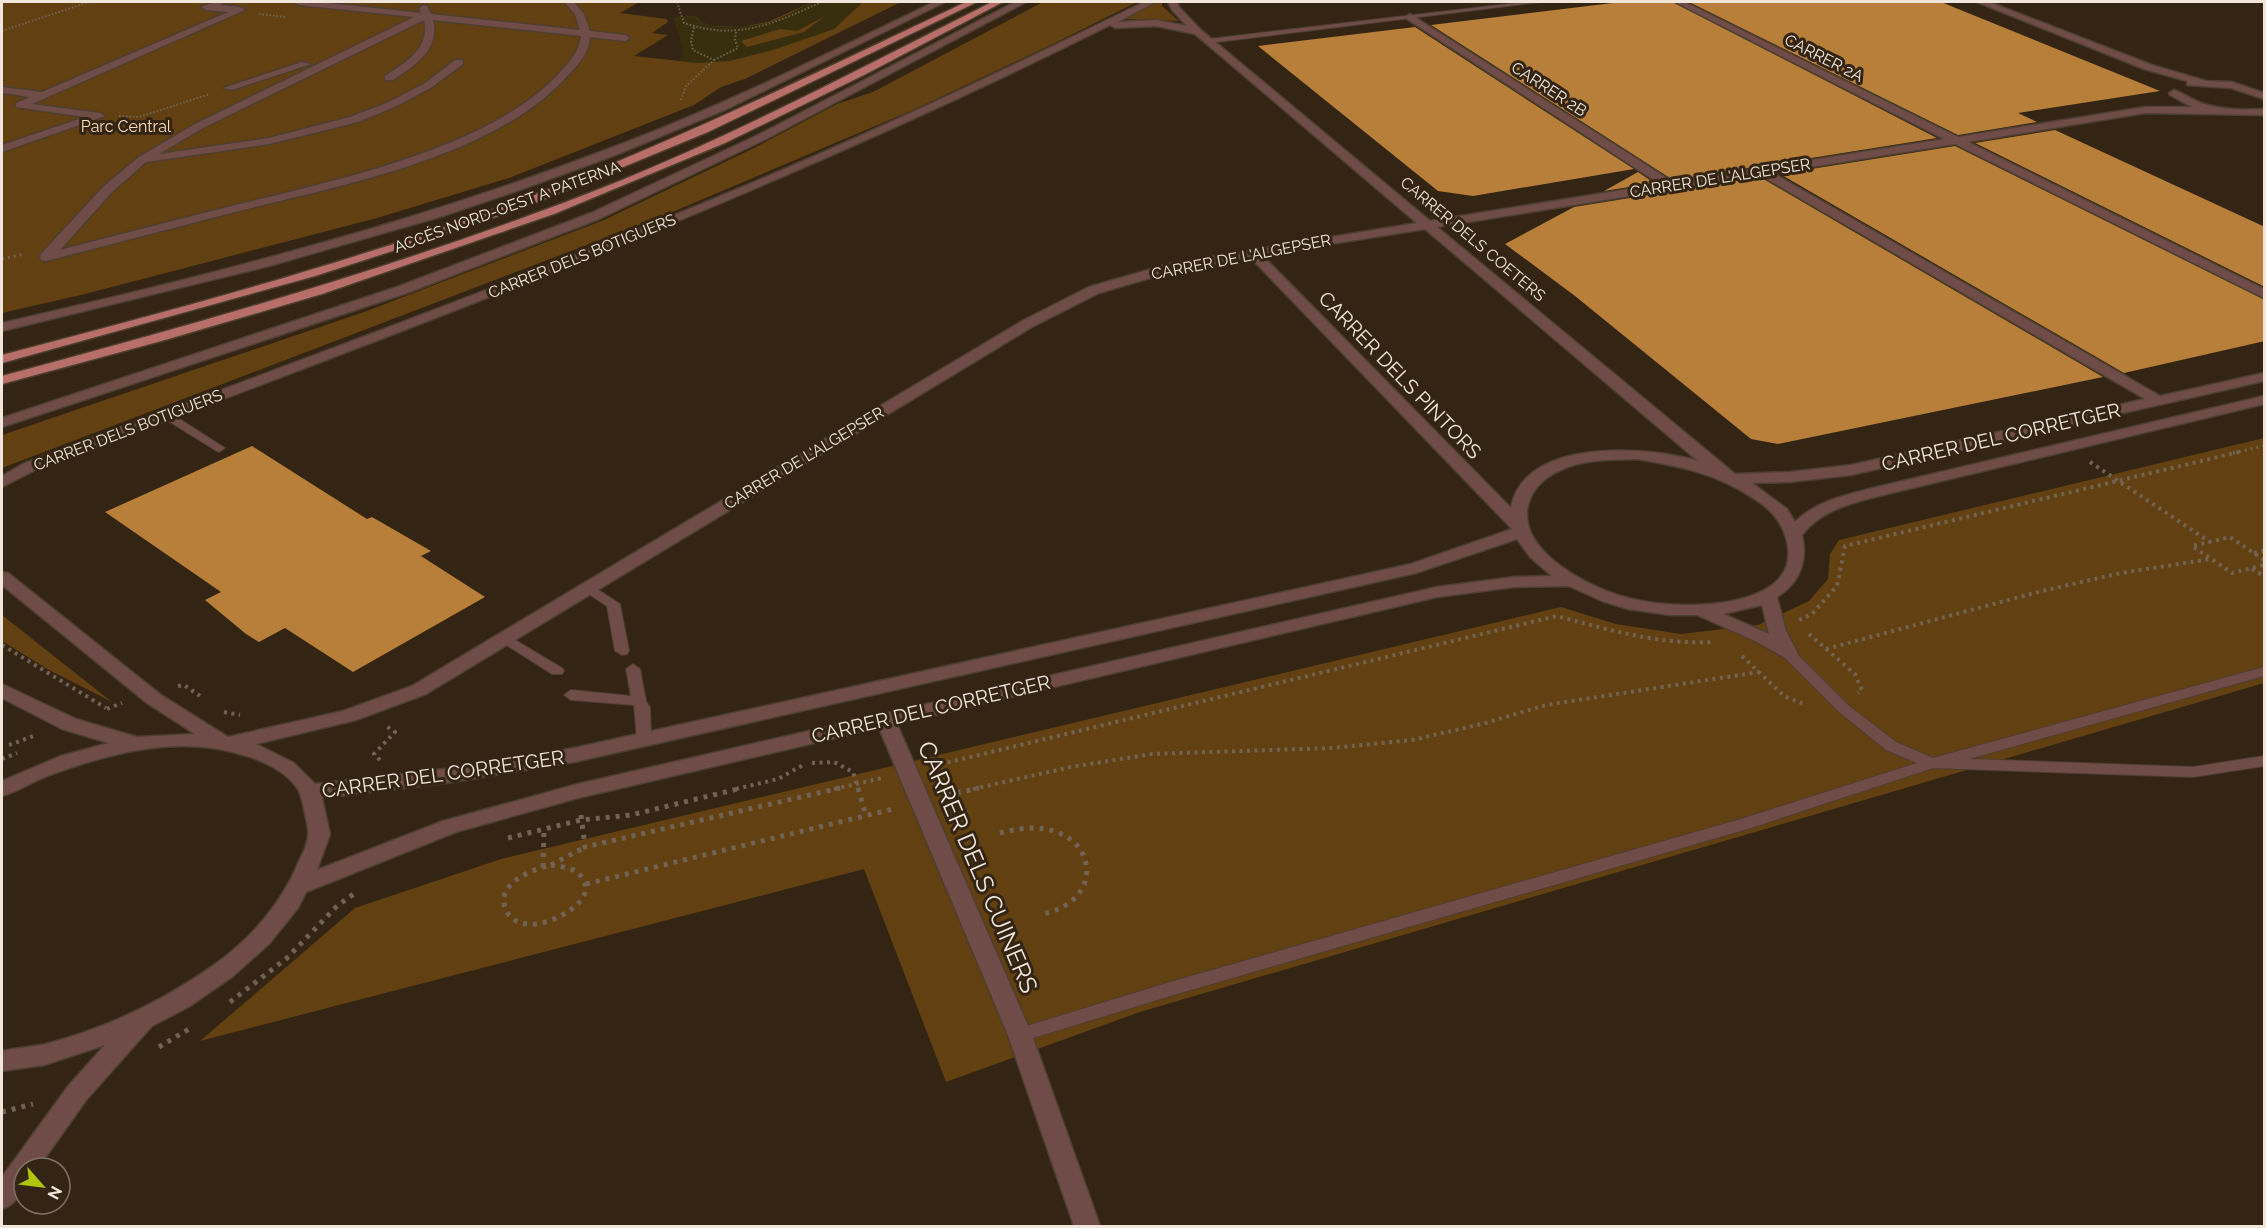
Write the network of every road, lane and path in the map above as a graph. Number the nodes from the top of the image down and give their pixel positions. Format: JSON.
{"nodes":[{"id":1,"x":89,"y":2,"type":"edge"},
{"id":2,"x":222,"y":2,"type":"edge"},
{"id":3,"x":299,"y":2,"type":"edge"},
{"id":4,"x":415,"y":2,"type":"edge"},
{"id":5,"x":569,"y":2,"type":"edge"},
{"id":6,"x":677,"y":2,"type":"edge"},
{"id":7,"x":821,"y":2,"type":"edge"},
{"id":8,"x":940,"y":2,"type":"edge"},
{"id":9,"x":956,"y":2,"type":"edge"},
{"id":10,"x":972,"y":2,"type":"edge"},
{"id":11,"x":998,"y":2,"type":"edge"},
{"id":12,"x":1021,"y":2,"type":"edge"},
{"id":13,"x":1150,"y":2,"type":"edge"},
{"id":14,"x":1173,"y":2,"type":"edge"},
{"id":15,"x":1538,"y":2,"type":"edge"},
{"id":16,"x":1679,"y":2,"type":"edge"},
{"id":17,"x":1982,"y":2,"type":"edge"},
{"id":18,"x":237,"y":12,"type":"junction"},
{"id":19,"x":427,"y":15,"type":"junction"},
{"id":20,"x":1410,"y":17,"type":"junction"},
{"id":21,"x":295,"y":18,"type":"dead end"},
{"id":22,"x":694,"y":27,"type":"junction"},
{"id":23,"x":2,"y":31,"type":"edge"},
{"id":24,"x":736,"y":31,"type":"junction"},
{"id":25,"x":1198,"y":32,"type":"junction"},
{"id":26,"x":586,"y":33,"type":"junction"},
{"id":27,"x":625,"y":38,"type":"dead end"},
{"id":28,"x":1079,"y":38,"type":"junction"},
{"id":29,"x":1209,"y":42,"type":"junction"},
{"id":30,"x":365,"y":45,"type":"junction"},
{"id":31,"x":714,"y":60,"type":"junction"},
{"id":32,"x":459,"y":62,"type":"dead end"},
{"id":33,"x":2148,"y":67,"type":"junction"},
{"id":34,"x":389,"y":78,"type":"dead end"},
{"id":35,"x":2202,"y":82,"type":"junction"},
{"id":36,"x":2265,"y":85,"type":"edge"},
{"id":37,"x":2232,"y":86,"type":"junction"},
{"id":38,"x":228,"y":88,"type":"joint"},
{"id":39,"x":2,"y":90,"type":"edge"},
{"id":40,"x":2175,"y":90,"type":"junction"},
{"id":41,"x":782,"y":92,"type":"junction"},
{"id":42,"x":44,"y":95,"type":"junction"},
{"id":43,"x":2265,"y":96,"type":"edge"},
{"id":44,"x":671,"y":104,"type":"dead end"},
{"id":45,"x":2145,"y":110,"type":"junction"},
{"id":46,"x":2213,"y":110,"type":"junction"},
{"id":47,"x":2265,"y":112,"type":"edge"},
{"id":48,"x":2236,"y":113,"type":"junction"},
{"id":49,"x":100,"y":116,"type":"junction"},
{"id":50,"x":2265,"y":121,"type":"edge"},
{"id":51,"x":1955,"y":140,"type":"junction"},
{"id":52,"x":2,"y":149,"type":"edge"},
{"id":53,"x":143,"y":159,"type":"junction"},
{"id":54,"x":1761,"y":171,"type":"junction"},
{"id":55,"x":1671,"y":186,"type":"junction"},
{"id":56,"x":1428,"y":225,"type":"junction"},
{"id":57,"x":1253,"y":253,"type":"junction"},
{"id":58,"x":2265,"y":294,"type":"edge"},
{"id":59,"x":2,"y":327,"type":"edge"},
{"id":60,"x":2,"y":359,"type":"edge"},
{"id":61,"x":2265,"y":377,"type":"edge"},
{"id":62,"x":2,"y":380,"type":"edge"},
{"id":63,"x":2265,"y":400,"type":"edge"},
{"id":64,"x":2158,"y":401,"type":"junction"},
{"id":65,"x":166,"y":415,"type":"junction"},
{"id":66,"x":2,"y":423,"type":"edge"},
{"id":67,"x":219,"y":448,"type":"dead end"},
{"id":68,"x":1729,"y":477,"type":"junction"},
{"id":69,"x":2118,"y":481,"type":"dead end"},
{"id":70,"x":2,"y":482,"type":"edge"},
{"id":71,"x":1519,"y":529,"type":"junction"},
{"id":72,"x":1795,"y":533,"type":"junction"},
{"id":73,"x":2210,"y":542,"type":"junction"},
{"id":74,"x":2265,"y":551,"type":"edge"},
{"id":75,"x":2254,"y":553,"type":"junction"},
{"id":76,"x":2211,"y":559,"type":"junction"},
{"id":77,"x":2265,"y":560,"type":"edge"},
{"id":78,"x":2265,"y":565,"type":"edge"},
{"id":79,"x":2252,"y":568,"type":"junction"},
{"id":80,"x":2265,"y":576,"type":"edge"},
{"id":81,"x":2,"y":578,"type":"edge"},
{"id":82,"x":1571,"y":581,"type":"junction"},
{"id":83,"x":589,"y":588,"type":"junction"},
{"id":84,"x":1768,"y":595,"type":"junction"},
{"id":85,"x":1702,"y":611,"type":"junction"},
{"id":86,"x":505,"y":638,"type":"junction"},
{"id":87,"x":2,"y":645,"type":"edge"},
{"id":88,"x":1826,"y":649,"type":"dead end"},
{"id":89,"x":622,"y":651,"type":"dead end"},
{"id":90,"x":1789,"y":654,"type":"junction"},
{"id":91,"x":633,"y":669,"type":"dead end"},
{"id":92,"x":557,"y":671,"type":"dead end"},
{"id":93,"x":1759,"y":672,"type":"dead end"},
{"id":94,"x":2265,"y":672,"type":"edge"},
{"id":95,"x":2,"y":690,"type":"edge"},
{"id":96,"x":571,"y":695,"type":"dead end"},
{"id":97,"x":639,"y":701,"type":"junction"},
{"id":98,"x":114,"y":712,"type":"dead end"},
{"id":99,"x":886,"y":720,"type":"junction"},
{"id":100,"x":46,"y":732,"type":"dead end"},
{"id":101,"x":644,"y":740,"type":"junction"},
{"id":102,"x":226,"y":742,"type":"junction"},
{"id":103,"x":135,"y":744,"type":"junction"},
{"id":104,"x":9,"y":745,"type":"dead end"},
{"id":105,"x":2265,"y":761,"type":"edge"},
{"id":106,"x":1932,"y":763,"type":"junction"},
{"id":107,"x":884,"y":778,"type":"dead end"},
{"id":108,"x":856,"y":784,"type":"junction"},
{"id":109,"x":2,"y":789,"type":"edge"},
{"id":110,"x":311,"y":792,"type":"junction"},
{"id":111,"x":941,"y":797,"type":"dead end"},
{"id":112,"x":580,"y":805,"type":"dead end"},
{"id":113,"x":897,"y":808,"type":"dead end"},
{"id":114,"x":866,"y":816,"type":"junction"},
{"id":115,"x":581,"y":820,"type":"junction"},
{"id":116,"x":543,"y":822,"type":"dead end"},
{"id":117,"x":544,"y":829,"type":"junction"},
{"id":118,"x":1000,"y":833,"type":"dead end"},
{"id":119,"x":502,"y":840,"type":"dead end"},
{"id":120,"x":585,"y":847,"type":"junction"},
{"id":121,"x":551,"y":865,"type":"junction"},
{"id":122,"x":543,"y":867,"type":"junction"},
{"id":123,"x":586,"y":884,"type":"junction"},
{"id":124,"x":302,"y":885,"type":"junction"},
{"id":125,"x":360,"y":889,"type":"dead end"},
{"id":126,"x":1040,"y":915,"type":"dead end"},
{"id":127,"x":221,"y":1008,"type":"dead end"},
{"id":128,"x":144,"y":1019,"type":"junction"},
{"id":129,"x":194,"y":1026,"type":"dead end"},
{"id":130,"x":1020,"y":1035,"type":"junction"},
{"id":131,"x":155,"y":1050,"type":"dead end"},
{"id":132,"x":2,"y":1061,"type":"edge"},
{"id":133,"x":2,"y":1197,"type":"edge"},
{"id":134,"x":1087,"y":1227,"type":"edge"}],
"edges":[{"from":1,"to":23,"type":"path"},
{"from":2,"to":18,"type":"street"},
{"from":3,"to":19,"type":"street"},
{"from":4,"to":19,"type":"street"},
{"from":5,"to":26,"type":"street"},
{"from":6,"to":22,"type":"path"},
{"from":7,"to":24,"type":"path"},
{"from":8,"to":59,"type":"street"},
{"from":9,"to":41,"type":"main road"},
{"from":10,"to":41,"type":"main road","name":"ACCÉS NORD-OEST A PATERNA"},
{"from":11,"to":62,"type":"main road","name":"ACCÉS NORD-OEST A PATERNA"},
{"from":12,"to":66,"type":"street"},
{"from":13,"to":28,"type":"street","name":"CARRER DELS BOTIGUERS"},
{"from":14,"to":25,"type":"street","name":"CARRER DELS COETERS"},
{"from":15,"to":20,"type":"lane"},
{"from":16,"to":51,"type":"street","name":"CARRER 2A"},
{"from":17,"to":33,"type":"street"},
{"from":18,"to":21,"type":"path"},
{"from":18,"to":42,"type":"street"},
{"from":19,"to":26,"type":"street"},
{"from":19,"to":30,"type":"street"},
{"from":19,"to":34,"type":"street"},
{"from":20,"to":29,"type":"lane"},
{"from":20,"to":55,"type":"street","name":"CARRER 2B"},
{"from":22,"to":24,"type":"path"},
{"from":22,"to":31,"type":"path"},
{"from":24,"to":31,"type":"path"},
{"from":25,"to":28,"type":"street","name":"CARRER DELS COETERS"},
{"from":25,"to":29,"type":"street","name":"CARRER DELS COETERS"},
{"from":26,"to":27,"type":"street"},
{"from":26,"to":53,"type":"street"},
{"from":28,"to":65,"type":"street","name":"CARRER DELS BOTIGUERS"},
{"from":29,"to":56,"type":"street","name":"CARRER DELS COETERS"},
{"from":30,"to":38,"type":"street"},
{"from":30,"to":53,"type":"street"},
{"from":31,"to":44,"type":"path"},
{"from":32,"to":53,"type":"street"},
{"from":33,"to":35,"type":"street"},
{"from":33,"to":40,"type":"street"},
{"from":35,"to":37,"type":"street"},
{"from":35,"to":40,"type":"street"},
{"from":36,"to":37,"type":"street"},
{"from":37,"to":43,"type":"street"},
{"from":38,"to":49,"type":"path"},
{"from":39,"to":42,"type":"street"},
{"from":40,"to":45,"type":"street"},
{"from":40,"to":46,"type":"street"},
{"from":41,"to":60,"type":"main road","name":"ACCÉS NORD-OEST A PATERNA"},
{"from":42,"to":49,"type":"street"},
{"from":45,"to":46,"type":"street"},
{"from":45,"to":51,"type":"street","name":"CARRER DE L'ALGEPSER"},
{"from":46,"to":48,"type":"street"},
{"from":47,"to":48,"type":"street"},
{"from":48,"to":50,"type":"street"},
{"from":49,"to":52,"type":"street"},
{"from":51,"to":54,"type":"street","name":"CARRER DE L'ALGEPSER"},
{"from":51,"to":58,"type":"street","name":"CARRER 2A"},
{"from":54,"to":55,"type":"street","name":"CARRER DE L'ALGEPSER"},
{"from":54,"to":64,"type":"street"},
{"from":55,"to":56,"type":"street","name":"CARRER DE L'ALGEPSER"},
{"from":56,"to":57,"type":"street","name":"CARRER DE L'ALGEPSER"},
{"from":56,"to":68,"type":"street","name":"CARRER DELS COETERS"},
{"from":57,"to":71,"type":"street","name":"CARRER DELS PINTORS"},
{"from":57,"to":83,"type":"street","name":"CARRER DE L'ALGEPSER"},
{"from":61,"to":64,"type":"street","name":"CARRER DEL CORRETGER"},
{"from":63,"to":72,"type":"street","name":"CARRER DEL CORRETGER"},
{"from":64,"to":68,"type":"street","name":"CARRER DEL CORRETGER"},
{"from":65,"to":67,"type":"lane"},
{"from":65,"to":70,"type":"street","name":"CARRER DELS BOTIGUERS"},
{"from":68,"to":71,"type":"street"},
{"from":68,"to":72,"type":"street"},
{"from":69,"to":73,"type":"path"},
{"from":71,"to":82,"type":"street","name":"CARRER DELS PINTORS"},
{"from":71,"to":101,"type":"street","name":"CARRER DEL CORRETGER"},
{"from":72,"to":84,"type":"street"},
{"from":73,"to":75,"type":"path"},
{"from":73,"to":76,"type":"path"},
{"from":74,"to":75,"type":"path"},
{"from":75,"to":77,"type":"path"},
{"from":76,"to":79,"type":"path"},
{"from":76,"to":88,"type":"path"},
{"from":78,"to":79,"type":"path"},
{"from":79,"to":80,"type":"path"},
{"from":81,"to":102,"type":"street"},
{"from":82,"to":85,"type":"street"},
{"from":82,"to":99,"type":"street","name":"CARRER DEL CORRETGER"},
{"from":83,"to":86,"type":"street","name":"CARRER DE L'ALGEPSER"},
{"from":83,"to":89,"type":"lane"},
{"from":84,"to":85,"type":"street"},
{"from":84,"to":90,"type":"street"},
{"from":85,"to":90,"type":"street"},
{"from":86,"to":92,"type":"lane"},
{"from":86,"to":102,"type":"street","name":"CARRER DE L'ALGEPSER"},
{"from":87,"to":98,"type":"path"},
{"from":90,"to":106,"type":"lane"},
{"from":91,"to":97,"type":"lane"},
{"from":93,"to":111,"type":"path"},
{"from":94,"to":106,"type":"lane"},
{"from":95,"to":103,"type":"street"},
{"from":96,"to":97,"type":"lane"},
{"from":97,"to":101,"type":"lane"},
{"from":99,"to":124,"type":"street","name":"CARRER DEL CORRETGER"},
{"from":99,"to":130,"type":"street","name":"CARRER DELS CUINERS"},
{"from":100,"to":104,"type":"path"},
{"from":101,"to":110,"type":"street","name":"CARRER DEL CORRETGER"},
{"from":102,"to":103,"type":"street"},
{"from":102,"to":110,"type":"street"},
{"from":103,"to":109,"type":"street"},
{"from":105,"to":106,"type":"lane"},
{"from":106,"to":130,"type":"lane"},
{"from":107,"to":108,"type":"path"},
{"from":108,"to":114,"type":"path"},
{"from":108,"to":115,"type":"path"},
{"from":108,"to":120,"type":"path"},
{"from":110,"to":124,"type":"street"},
{"from":112,"to":115,"type":"path"},
{"from":113,"to":114,"type":"path"},
{"from":114,"to":123,"type":"path"},
{"from":115,"to":117,"type":"path"},
{"from":115,"to":120,"type":"path"},
{"from":116,"to":117,"type":"path"},
{"from":117,"to":119,"type":"path"},
{"from":117,"to":122,"type":"path"},
{"from":118,"to":126,"type":"path"},
{"from":120,"to":121,"type":"path"},
{"from":121,"to":122,"type":"path"},
{"from":121,"to":123,"type":"path"},
{"from":122,"to":123,"type":"path"},
{"from":124,"to":128,"type":"street"},
{"from":125,"to":127,"type":"path"},
{"from":128,"to":132,"type":"street"},
{"from":128,"to":133,"type":"street"},
{"from":129,"to":131,"type":"path"},
{"from":130,"to":134,"type":"street","name":"CARRER DELS CUINERS"}]}
